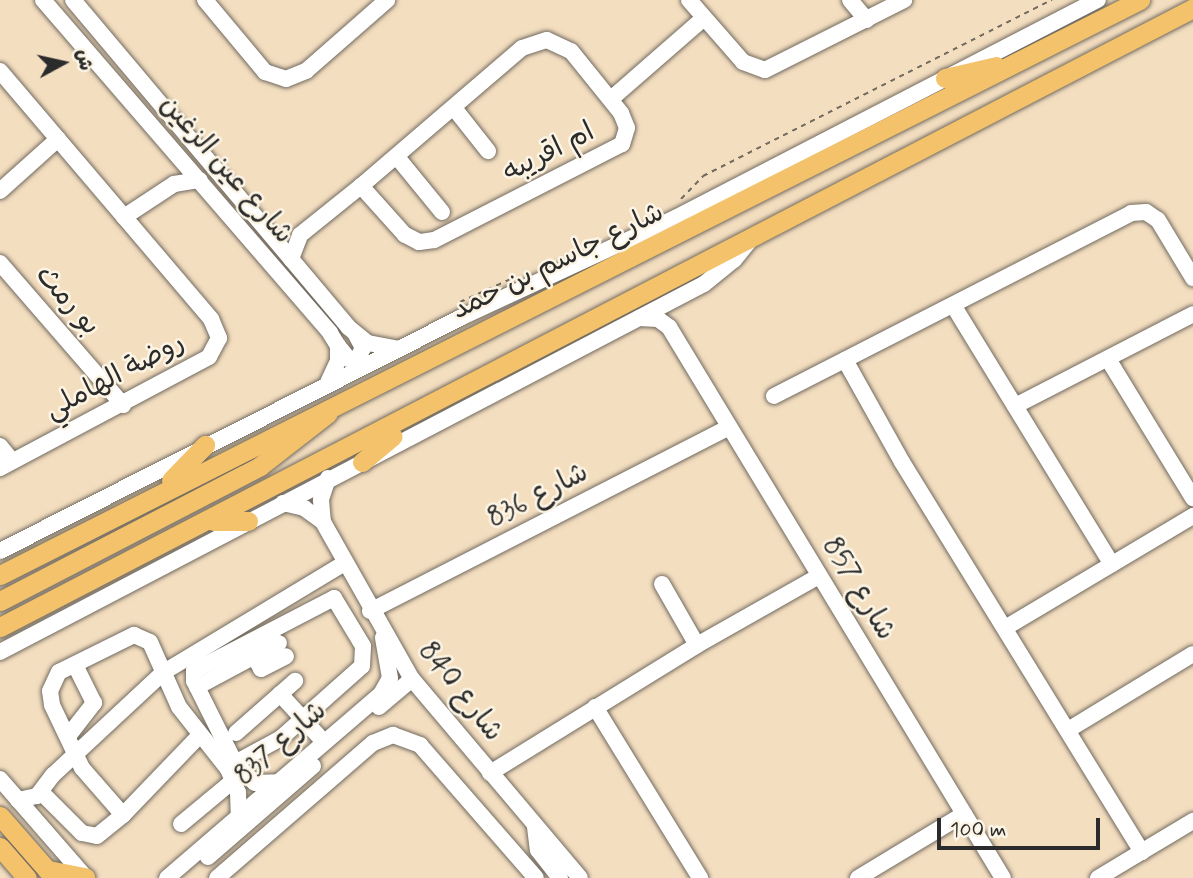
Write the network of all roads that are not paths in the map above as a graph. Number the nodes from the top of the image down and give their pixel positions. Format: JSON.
{"nodes":[{"id":1,"x":43,"y":0,"type":"edge"},
{"id":2,"x":73,"y":0,"type":"edge"},
{"id":3,"x":205,"y":0,"type":"edge"},
{"id":4,"x":689,"y":0,"type":"edge"},
{"id":5,"x":850,"y":0,"type":"edge"},
{"id":6,"x":904,"y":0,"type":"edge"},
{"id":7,"x":1098,"y":0,"type":"edge"},
{"id":8,"x":1140,"y":0,"type":"edge"},
{"id":9,"x":375,"y":4,"type":"edge"},
{"id":10,"x":1193,"y":8,"type":"edge"},
{"id":11,"x":704,"y":18,"type":"junction"},
{"id":12,"x":867,"y":20,"type":"junction"},
{"id":13,"x":1040,"y":52,"type":"junction"},
{"id":14,"x":0,"y":72,"type":"edge"},
{"id":15,"x":945,"y":78,"type":"junction"},
{"id":16,"x":611,"y":99,"type":"junction"},
{"id":17,"x":454,"y":108,"type":"junction"},
{"id":18,"x":58,"y":139,"type":"junction"},
{"id":19,"x":488,"y":151,"type":"dead end"},
{"id":20,"x":180,"y":157,"type":"junction"},
{"id":21,"x":397,"y":158,"type":"junction"},
{"id":22,"x":200,"y":180,"type":"junction"},
{"id":23,"x":174,"y":184,"type":"junction"},
{"id":24,"x":361,"y":186,"type":"junction"},
{"id":25,"x":0,"y":191,"type":"edge"},
{"id":26,"x":442,"y":212,"type":"dead end"},
{"id":27,"x":124,"y":217,"type":"junction"},
{"id":28,"x":300,"y":235,"type":"junction"},
{"id":29,"x":275,"y":240,"type":"junction"},
{"id":30,"x":750,"y":240,"type":"junction"},
{"id":31,"x":291,"y":259,"type":"junction"},
{"id":32,"x":3,"y":272,"type":"edge"},
{"id":33,"x":1193,"y":278,"type":"edge"},
{"id":34,"x":675,"y":299,"type":"junction"},
{"id":35,"x":953,"y":306,"type":"junction"},
{"id":36,"x":1193,"y":314,"type":"edge"},
{"id":37,"x":639,"y":318,"type":"junction"},
{"id":38,"x":669,"y":327,"type":"junction"},
{"id":39,"x":355,"y":334,"type":"junction"},
{"id":40,"x":338,"y":346,"type":"junction"},
{"id":41,"x":397,"y":349,"type":"junction"},
{"id":42,"x":1108,"y":359,"type":"junction"},
{"id":43,"x":845,"y":360,"type":"junction"},
{"id":44,"x":327,"y":385,"type":"junction"},
{"id":45,"x":774,"y":396,"type":"dead end"},
{"id":46,"x":341,"y":400,"type":"junction"},
{"id":47,"x":123,"y":405,"type":"junction"},
{"id":48,"x":1014,"y":406,"type":"junction"},
{"id":49,"x":429,"y":407,"type":"junction"},
{"id":50,"x":729,"y":427,"type":"junction"},
{"id":51,"x":0,"y":446,"type":"edge"},
{"id":52,"x":205,"y":446,"type":"junction"},
{"id":53,"x":362,"y":462,"type":"junction"},
{"id":54,"x":6,"y":465,"type":"edge"},
{"id":55,"x":328,"y":478,"type":"junction"},
{"id":56,"x":163,"y":489,"type":"junction"},
{"id":57,"x":1193,"y":498,"type":"edge"},
{"id":58,"x":283,"y":503,"type":"junction"},
{"id":59,"x":1193,"y":516,"type":"edge"},
{"id":60,"x":208,"y":520,"type":"junction"},
{"id":61,"x":247,"y":521,"type":"junction"},
{"id":62,"x":323,"y":522,"type":"junction"},
{"id":63,"x":0,"y":551,"type":"edge"},
{"id":64,"x":345,"y":563,"type":"junction"},
{"id":65,"x":1112,"y":564,"type":"junction"},
{"id":66,"x":0,"y":575,"type":"edge"},
{"id":67,"x":819,"y":576,"type":"junction"},
{"id":68,"x":662,"y":584,"type":"dead end"},
{"id":69,"x":0,"y":601,"type":"edge"},
{"id":70,"x":370,"y":611,"type":"junction"},
{"id":71,"x":0,"y":627,"type":"edge"},
{"id":72,"x":1005,"y":628,"type":"junction"},
{"id":73,"x":383,"y":632,"type":"junction"},
{"id":74,"x":696,"y":645,"type":"junction"},
{"id":75,"x":282,"y":650,"type":"dead end"},
{"id":76,"x":0,"y":652,"type":"edge"},
{"id":77,"x":252,"y":653,"type":"junction"},
{"id":78,"x":1193,"y":654,"type":"edge"},
{"id":79,"x":75,"y":664,"type":"junction"},
{"id":80,"x":164,"y":672,"type":"junction"},
{"id":81,"x":412,"y":679,"type":"junction"},
{"id":82,"x":295,"y":681,"type":"dead end"},
{"id":83,"x":199,"y":690,"type":"junction"},
{"id":84,"x":280,"y":694,"type":"junction"},
{"id":85,"x":595,"y":707,"type":"junction"},
{"id":86,"x":301,"y":718,"type":"junction"},
{"id":87,"x":1068,"y":730,"type":"junction"},
{"id":88,"x":236,"y":733,"type":"dead end"},
{"id":89,"x":69,"y":735,"type":"junction"},
{"id":90,"x":200,"y":735,"type":"junction"},
{"id":91,"x":324,"y":742,"type":"junction"},
{"id":92,"x":77,"y":756,"type":"junction"},
{"id":93,"x":235,"y":763,"type":"junction"},
{"id":94,"x":490,"y":773,"type":"junction"},
{"id":95,"x":0,"y":779,"type":"edge"},
{"id":96,"x":234,"y":780,"type":"junction"},
{"id":97,"x":278,"y":782,"type":"junction"},
{"id":98,"x":41,"y":792,"type":"junction"},
{"id":99,"x":18,"y":800,"type":"junction"},
{"id":100,"x":964,"y":814,"type":"junction"},
{"id":101,"x":123,"y":815,"type":"junction"},
{"id":102,"x":239,"y":815,"type":"junction"},
{"id":103,"x":0,"y":816,"type":"edge"},
{"id":104,"x":1193,"y":821,"type":"edge"},
{"id":105,"x":181,"y":824,"type":"dead end"},
{"id":106,"x":536,"y":827,"type":"junction"},
{"id":107,"x":0,"y":847,"type":"edge"},
{"id":108,"x":1142,"y":852,"type":"junction"},
{"id":109,"x":51,"y":874,"type":"edge"},
{"id":110,"x":27,"y":878,"type":"edge"},
{"id":111,"x":85,"y":878,"type":"edge"},
{"id":112,"x":167,"y":878,"type":"edge"},
{"id":113,"x":182,"y":878,"type":"edge"},
{"id":114,"x":217,"y":878,"type":"edge"},
{"id":115,"x":536,"y":878,"type":"edge"},
{"id":116,"x":560,"y":878,"type":"edge"},
{"id":117,"x":580,"y":878,"type":"edge"},
{"id":118,"x":700,"y":878,"type":"edge"},
{"id":119,"x":858,"y":878,"type":"edge"},
{"id":120,"x":1003,"y":878,"type":"edge"},
{"id":121,"x":1098,"y":878,"type":"edge"}],
"edges":[{"from":1,"to":20,"type":"street","name":"شارع عين الزغين"},
{"from":2,"to":29,"type":"street","name":"شارع عين الزغين"},
{"from":3,"to":9,"type":"street"},
{"from":4,"to":11,"type":"street"},
{"from":5,"to":12,"type":"street"},
{"from":6,"to":12,"type":"street"},
{"from":7,"to":15,"type":"street","name":"شارع جاسم بن حمد"},
{"from":8,"to":13,"type":"main road","name":"شارع جاسم بن حمد"},
{"from":10,"to":30,"type":"main road"},
{"from":11,"to":12,"type":"street"},
{"from":11,"to":16,"type":"street"},
{"from":13,"to":15,"type":"main road"},
{"from":13,"to":46,"type":"main road","name":"شارع جاسم بن حمد"},
{"from":14,"to":18,"type":"street","name":"روضة الهاملي"},
{"from":15,"to":41,"type":"street","name":"شارع جاسم بن حمد"},
{"from":16,"to":17,"type":"street","name":"ام اقريبه"},
{"from":16,"to":24,"type":"street","name":"ام اقريبه"},
{"from":17,"to":19,"type":"street"},
{"from":17,"to":21,"type":"street","name":"ام اقريبه"},
{"from":18,"to":25,"type":"street"},
{"from":18,"to":27,"type":"street","name":"روضة الهاملي"},
{"from":20,"to":22,"type":"street","name":"شارع عين الزغين"},
{"from":20,"to":23,"type":"street"},
{"from":21,"to":24,"type":"street","name":"ام اقريبه"},
{"from":21,"to":26,"type":"street"},
{"from":22,"to":23,"type":"street"},
{"from":22,"to":40,"type":"street","name":"شارع عين الزغين"},
{"from":23,"to":27,"type":"street"},
{"from":24,"to":28,"type":"street","name":"ام اقريبه"},
{"from":27,"to":47,"type":"street","name":"روضة الهاملي"},
{"from":28,"to":29,"type":"street","name":"ام اقريبه"},
{"from":28,"to":31,"type":"street"},
{"from":29,"to":31,"type":"street","name":"شارع عين الزغين"},
{"from":30,"to":34,"type":"street"},
{"from":30,"to":49,"type":"main road"},
{"from":31,"to":39,"type":"street","name":"شارع عين الزغين"},
{"from":32,"to":47,"type":"street","name":"بو رمث"},
{"from":33,"to":35,"type":"street"},
{"from":34,"to":37,"type":"street"},
{"from":34,"to":38,"type":"street"},
{"from":35,"to":43,"type":"street"},
{"from":35,"to":48,"type":"street"},
{"from":36,"to":42,"type":"street"},
{"from":37,"to":38,"type":"street"},
{"from":37,"to":53,"type":"street"},
{"from":38,"to":50,"type":"street","name":"شارع 857"},
{"from":39,"to":40,"type":"street"},
{"from":39,"to":41,"type":"street","name":"شارع عين الزغين"},
{"from":40,"to":44,"type":"street"},
{"from":41,"to":44,"type":"street","name":"شارع جاسم بن حمد"},
{"from":42,"to":48,"type":"street"},
{"from":42,"to":57,"type":"street"},
{"from":43,"to":45,"type":"street"},
{"from":43,"to":72,"type":"street"},
{"from":44,"to":52,"type":"street","name":"شارع جاسم بن حمد"},
{"from":46,"to":56,"type":"main road","name":"شارع جاسم بن حمد"},
{"from":46,"to":69,"type":"main road"},
{"from":47,"to":54,"type":"street","name":"روضة الهاملي"},
{"from":48,"to":65,"type":"street"},
{"from":49,"to":53,"type":"main road"},
{"from":49,"to":60,"type":"main road"},
{"from":50,"to":67,"type":"street","name":"شارع 857"},
{"from":50,"to":70,"type":"street","name":"شارع 836"},
{"from":51,"to":54,"type":"street"},
{"from":52,"to":56,"type":"main road"},
{"from":52,"to":63,"type":"street","name":"شارع جاسم بن حمد"},
{"from":53,"to":55,"type":"street"},
{"from":55,"to":58,"type":"street"},
{"from":55,"to":62,"type":"street"},
{"from":56,"to":66,"type":"main road","name":"شارع جاسم بن حمد"},
{"from":58,"to":61,"type":"street"},
{"from":58,"to":62,"type":"street"},
{"from":59,"to":65,"type":"street"},
{"from":60,"to":61,"type":"main road"},
{"from":60,"to":71,"type":"main road"},
{"from":61,"to":76,"type":"street"},
{"from":62,"to":64,"type":"street","name":"شارع 840"},
{"from":64,"to":70,"type":"street","name":"شارع 840"},
{"from":64,"to":80,"type":"street"},
{"from":65,"to":72,"type":"street"},
{"from":67,"to":74,"type":"street"},
{"from":67,"to":100,"type":"street","name":"شارع 857"},
{"from":68,"to":74,"type":"street"},
{"from":70,"to":73,"type":"street","name":"شارع 840"},
{"from":72,"to":87,"type":"street"},
{"from":73,"to":81,"type":"street","name":"شارع 840"},
{"from":73,"to":91,"type":"street","name":"شارع 837"},
{"from":74,"to":85,"type":"street"},
{"from":75,"to":77,"type":"street"},
{"from":77,"to":83,"type":"street"},
{"from":77,"to":83,"type":"street"},
{"from":77,"to":86,"type":"street"},
{"from":78,"to":87,"type":"street"},
{"from":79,"to":80,"type":"street"},
{"from":79,"to":89,"type":"street"},
{"from":79,"to":89,"type":"street"},
{"from":80,"to":90,"type":"street"},
{"from":80,"to":92,"type":"street"},
{"from":81,"to":94,"type":"street","name":"شارع 840"},
{"from":81,"to":113,"type":"street","name":"شارع 837"},
{"from":82,"to":84,"type":"street"},
{"from":83,"to":93,"type":"street"},
{"from":84,"to":86,"type":"street"},
{"from":84,"to":88,"type":"street"},
{"from":85,"to":94,"type":"street"},
{"from":85,"to":118,"type":"street"},
{"from":86,"to":91,"type":"street"},
{"from":86,"to":93,"type":"street"},
{"from":87,"to":108,"type":"street"},
{"from":89,"to":92,"type":"street"},
{"from":90,"to":96,"type":"street"},
{"from":90,"to":101,"type":"street"},
{"from":91,"to":97,"type":"street","name":"شارع 837"},
{"from":92,"to":98,"type":"street"},
{"from":92,"to":101,"type":"street"},
{"from":93,"to":97,"type":"street"},
{"from":94,"to":106,"type":"street","name":"شارع 840"},
{"from":95,"to":99,"type":"street"},
{"from":96,"to":102,"type":"street"},
{"from":96,"to":105,"type":"street"},
{"from":97,"to":102,"type":"street","name":"شارع 837"},
{"from":98,"to":99,"type":"street"},
{"from":98,"to":101,"type":"street"},
{"from":99,"to":111,"type":"street"},
{"from":100,"to":119,"type":"street"},
{"from":100,"to":120,"type":"street","name":"شارع 857"},
{"from":102,"to":112,"type":"street","name":"شارع 837"},
{"from":103,"to":109,"type":"main road"},
{"from":104,"to":108,"type":"street"},
{"from":106,"to":116,"type":"street"},
{"from":106,"to":117,"type":"street","name":"شارع 840"},
{"from":107,"to":110,"type":"main road"},
{"from":108,"to":121,"type":"street"},
{"from":109,"to":111,"type":"main road"},
{"from":114,"to":115,"type":"street"}]}
